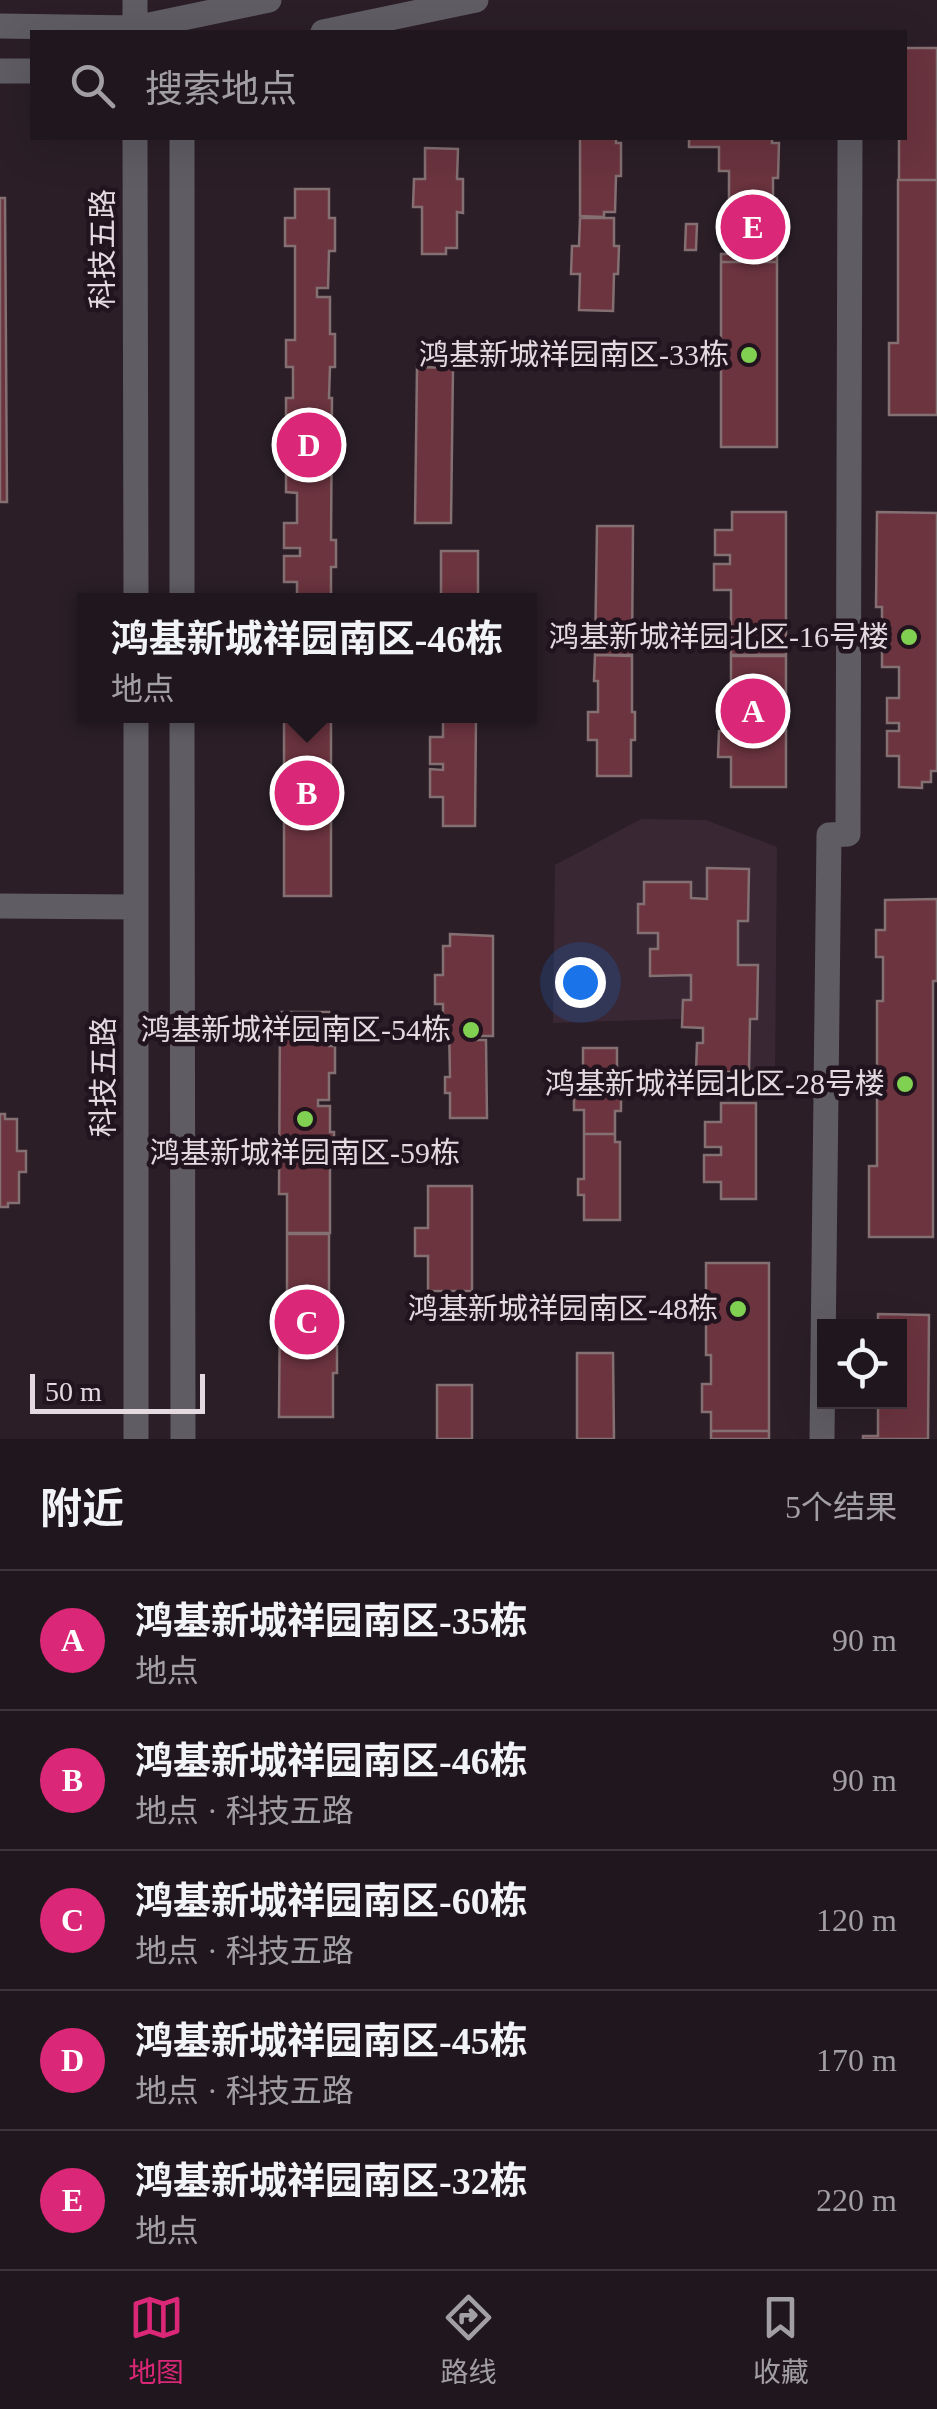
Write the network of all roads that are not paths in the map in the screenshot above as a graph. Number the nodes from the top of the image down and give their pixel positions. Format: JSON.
{"nodes":[{"id":1,"x":135,"y":0,"type":"edge"},
{"id":2,"x":269,"y":0,"type":"edge"},
{"id":3,"x":476,"y":0,"type":"edge"},
{"id":4,"x":182,"y":17,"type":"edge"},
{"id":5,"x":0,"y":26,"type":"edge"},
{"id":6,"x":135,"y":30,"type":"edge"},
{"id":7,"x":333,"y":30,"type":"edge"},
{"id":8,"x":0,"y":71,"type":"edge"},
{"id":9,"x":30,"y":72,"type":"edge"},
{"id":10,"x":135,"y":140,"type":"edge"},
{"id":11,"x":182,"y":140,"type":"edge"},
{"id":12,"x":850,"y":140,"type":"edge"},
{"id":13,"x":135,"y":288,"type":"junction"},
{"id":14,"x":182,"y":288,"type":"junction"},
{"id":15,"x":136,"y":593,"type":"edge"},
{"id":16,"x":182,"y":593,"type":"edge"},
{"id":17,"x":136,"y":723,"type":"edge"},
{"id":18,"x":182,"y":723,"type":"edge"},
{"id":19,"x":0,"y":906,"type":"edge"},
{"id":20,"x":136,"y":907,"type":"junction"},
{"id":21,"x":136,"y":1439,"type":"edge"},
{"id":22,"x":183,"y":1439,"type":"edge"},
{"id":23,"x":822,"y":1439,"type":"edge"}],
"edges":[{"from":1,"to":6,"type":"street"},
{"from":2,"to":4,"type":"street"},
{"from":3,"to":7,"type":"street"},
{"from":4,"to":6,"type":"street"},
{"from":5,"to":6,"type":"street"},
{"from":8,"to":9,"type":"street"},
{"from":10,"to":13,"type":"street","name":"科技五路"},
{"from":11,"to":14,"type":"street"},
{"from":12,"to":23,"type":"street"},
{"from":13,"to":14,"type":"street"},
{"from":13,"to":15,"type":"street","name":"科技五路"},
{"from":14,"to":16,"type":"street"},
{"from":17,"to":20,"type":"street","name":"科技五路"},
{"from":18,"to":22,"type":"street"},
{"from":19,"to":20,"type":"street"},
{"from":20,"to":21,"type":"street","name":"科技五路"}]}
